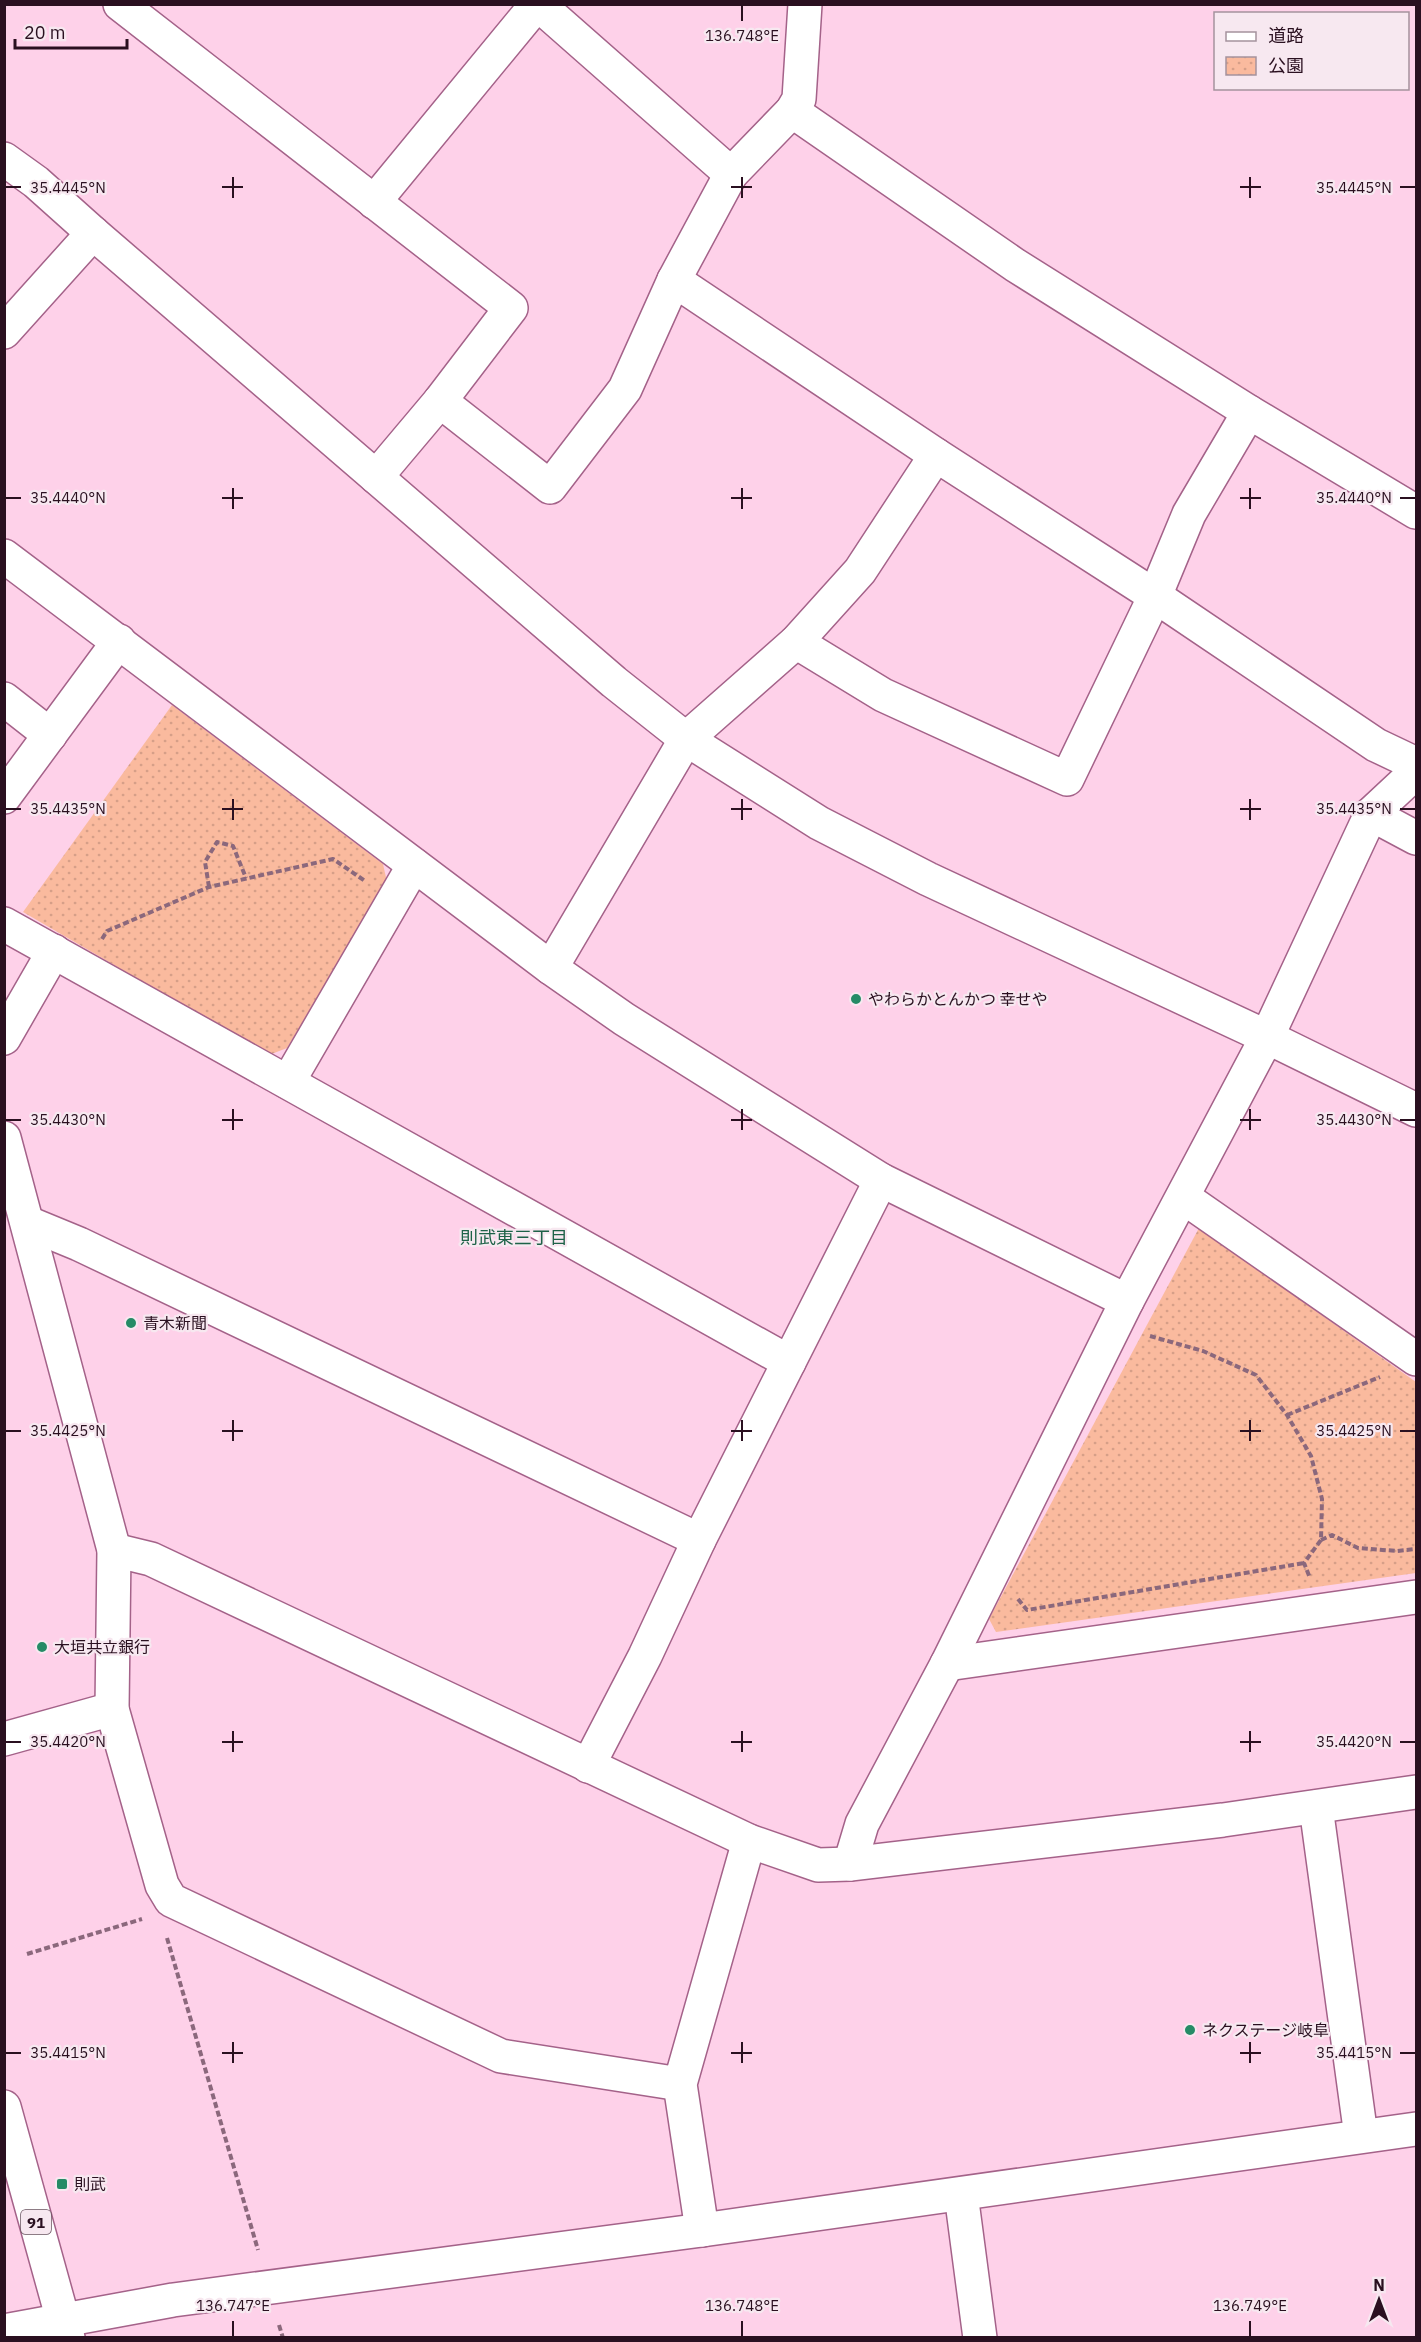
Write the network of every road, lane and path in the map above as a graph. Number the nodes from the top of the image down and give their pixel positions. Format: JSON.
{"nodes":[{"id":1,"x":120,"y":4,"type":"edge"},
{"id":2,"x":538,"y":4,"type":"edge"},
{"id":3,"x":805,"y":4,"type":"edge"},
{"id":4,"x":792,"y":111,"type":"junction"},
{"id":5,"x":4,"y":159,"type":"edge"},
{"id":6,"x":731,"y":174,"type":"junction"},
{"id":7,"x":374,"y":202,"type":"junction"},
{"id":8,"x":93,"y":233,"type":"junction"},
{"id":9,"x":674,"y":280,"type":"junction"},
{"id":10,"x":4,"y":332,"type":"edge"},
{"id":11,"x":440,"y":401,"type":"junction"},
{"id":12,"x":1249,"y":412,"type":"junction"},
{"id":13,"x":936,"y":455,"type":"junction"},
{"id":14,"x":376,"y":477,"type":"junction"},
{"id":15,"x":1416,"y":512,"type":"edge"},
{"id":16,"x":4,"y":556,"type":"edge"},
{"id":17,"x":1155,"y":596,"type":"junction"},
{"id":18,"x":119,"y":641,"type":"junction"},
{"id":19,"x":796,"y":642,"type":"junction"},
{"id":20,"x":4,"y":699,"type":"edge"},
{"id":21,"x":50,"y":735,"type":"junction"},
{"id":22,"x":686,"y":739,"type":"junction"},
{"id":23,"x":1416,"y":764,"type":"edge"},
{"id":24,"x":1416,"y":772,"type":"edge"},
{"id":25,"x":4,"y":797,"type":"edge"},
{"id":26,"x":1371,"y":814,"type":"junction"},
{"id":27,"x":1416,"y":838,"type":"edge"},
{"id":28,"x":414,"y":865,"type":"junction"},
{"id":29,"x":246,"y":878,"type":"junction"},
{"id":30,"x":209,"y":887,"type":"junction"},
{"id":31,"x":395,"y":899,"type":"junction"},
{"id":32,"x":4,"y":924,"type":"edge"},
{"id":33,"x":54,"y":951,"type":"junction"},
{"id":34,"x":85,"y":968,"type":"junction"},
{"id":35,"x":551,"y":968,"type":"junction"},
{"id":36,"x":1267,"y":1037,"type":"junction"},
{"id":37,"x":4,"y":1038,"type":"edge"},
{"id":38,"x":288,"y":1082,"type":"junction"},
{"id":39,"x":1416,"y":1110,"type":"edge"},
{"id":40,"x":4,"y":1138,"type":"edge"},
{"id":41,"x":881,"y":1180,"type":"junction"},
{"id":42,"x":1183,"y":1197,"type":"junction"},
{"id":43,"x":28,"y":1223,"type":"junction"},
{"id":44,"x":1121,"y":1313,"type":"junction"},
{"id":45,"x":1157,"y":1327,"type":"dead end"},
{"id":46,"x":1152,"y":1336,"type":"junction"},
{"id":47,"x":1146,"y":1346,"type":"dead end"},
{"id":48,"x":1416,"y":1359,"type":"edge"},
{"id":49,"x":789,"y":1362,"type":"junction"},
{"id":50,"x":1383,"y":1376,"type":"dead end"},
{"id":51,"x":1287,"y":1415,"type":"junction"},
{"id":52,"x":699,"y":1540,"type":"junction"},
{"id":53,"x":1321,"y":1540,"type":"junction"},
{"id":54,"x":1416,"y":1549,"type":"edge"},
{"id":55,"x":114,"y":1550,"type":"junction"},
{"id":56,"x":1304,"y":1563,"type":"junction"},
{"id":57,"x":1017,"y":1597,"type":"dead end"},
{"id":58,"x":1416,"y":1597,"type":"edge"},
{"id":59,"x":1322,"y":1611,"type":"junction"},
{"id":60,"x":947,"y":1664,"type":"junction"},
{"id":61,"x":112,"y":1709,"type":"junction"},
{"id":62,"x":4,"y":1739,"type":"edge"},
{"id":63,"x":588,"y":1766,"type":"junction"},
{"id":64,"x":1416,"y":1792,"type":"edge"},
{"id":65,"x":1316,"y":1807,"type":"junction"},
{"id":66,"x":749,"y":1841,"type":"junction"},
{"id":67,"x":850,"y":1864,"type":"junction"},
{"id":68,"x":165,"y":1907,"type":"junction"},
{"id":69,"x":27,"y":1954,"type":"dead end"},
{"id":70,"x":680,"y":2084,"type":"junction"},
{"id":71,"x":4,"y":2107,"type":"edge"},
{"id":72,"x":1416,"y":2129,"type":"edge"},
{"id":73,"x":1361,"y":2136,"type":"junction"},
{"id":74,"x":961,"y":2194,"type":"junction"},
{"id":75,"x":702,"y":2230,"type":"junction"},
{"id":76,"x":258,"y":2250,"type":"dead end"},
{"id":77,"x":279,"y":2325,"type":"dead end"},
{"id":78,"x":65,"y":2329,"type":"edge"},
{"id":79,"x":4,"y":2331,"type":"edge"},
{"id":80,"x":283,"y":2337,"type":"edge"},
{"id":81,"x":980,"y":2337,"type":"edge"}],
"edges":[{"from":1,"to":7,"type":"street"},
{"from":2,"to":6,"type":"street"},
{"from":2,"to":7,"type":"street"},
{"from":3,"to":4,"type":"street"},
{"from":4,"to":6,"type":"street"},
{"from":4,"to":12,"type":"street"},
{"from":5,"to":8,"type":"street"},
{"from":6,"to":9,"type":"street"},
{"from":7,"to":11,"type":"street"},
{"from":8,"to":10,"type":"street"},
{"from":8,"to":14,"type":"street"},
{"from":9,"to":11,"type":"street"},
{"from":9,"to":13,"type":"street"},
{"from":11,"to":14,"type":"street"},
{"from":12,"to":15,"type":"street"},
{"from":12,"to":17,"type":"street"},
{"from":13,"to":17,"type":"street"},
{"from":13,"to":19,"type":"street"},
{"from":14,"to":22,"type":"street"},
{"from":16,"to":18,"type":"street"},
{"from":17,"to":19,"type":"street"},
{"from":17,"to":23,"type":"street"},
{"from":18,"to":21,"type":"street"},
{"from":18,"to":28,"type":"street"},
{"from":19,"to":22,"type":"street"},
{"from":20,"to":21,"type":"street"},
{"from":21,"to":25,"type":"street"},
{"from":22,"to":35,"type":"street"},
{"from":22,"to":36,"type":"street"},
{"from":24,"to":26,"type":"street"},
{"from":26,"to":27,"type":"street"},
{"from":26,"to":36,"type":"street"},
{"from":28,"to":31,"type":"street"},
{"from":28,"to":35,"type":"street"},
{"from":29,"to":30,"type":"path"},
{"from":29,"to":30,"type":"path"},
{"from":29,"to":31,"type":"path"},
{"from":30,"to":34,"type":"path"},
{"from":31,"to":38,"type":"street"},
{"from":32,"to":33,"type":"street"},
{"from":33,"to":34,"type":"street"},
{"from":33,"to":37,"type":"street"},
{"from":34,"to":38,"type":"street"},
{"from":35,"to":41,"type":"street"},
{"from":36,"to":39,"type":"street"},
{"from":36,"to":42,"type":"street"},
{"from":38,"to":49,"type":"street"},
{"from":40,"to":43,"type":"street"},
{"from":41,"to":44,"type":"street"},
{"from":41,"to":49,"type":"street"},
{"from":42,"to":44,"type":"street"},
{"from":42,"to":48,"type":"street"},
{"from":43,"to":52,"type":"street"},
{"from":43,"to":55,"type":"street"},
{"from":44,"to":46,"type":"path"},
{"from":44,"to":60,"type":"street"},
{"from":45,"to":46,"type":"path"},
{"from":46,"to":47,"type":"path"},
{"from":46,"to":51,"type":"path"},
{"from":49,"to":52,"type":"street"},
{"from":50,"to":51,"type":"path"},
{"from":51,"to":53,"type":"path"},
{"from":52,"to":63,"type":"street"},
{"from":53,"to":54,"type":"path"},
{"from":53,"to":56,"type":"path"},
{"from":55,"to":61,"type":"street"},
{"from":55,"to":63,"type":"street"},
{"from":56,"to":57,"type":"path"},
{"from":56,"to":59,"type":"path"},
{"from":58,"to":59,"type":"street"},
{"from":59,"to":60,"type":"street"},
{"from":60,"to":67,"type":"street"},
{"from":61,"to":62,"type":"street"},
{"from":61,"to":68,"type":"street"},
{"from":63,"to":66,"type":"street"},
{"from":64,"to":65,"type":"street"},
{"from":65,"to":67,"type":"street"},
{"from":65,"to":73,"type":"street"},
{"from":66,"to":67,"type":"street"},
{"from":66,"to":70,"type":"street"},
{"from":68,"to":69,"type":"path"},
{"from":68,"to":70,"type":"street"},
{"from":68,"to":76,"type":"path"},
{"from":70,"to":75,"type":"street"},
{"from":71,"to":78,"type":"street","number":"91"},
{"from":72,"to":73,"type":"street"},
{"from":73,"to":74,"type":"street"},
{"from":74,"to":75,"type":"street"},
{"from":74,"to":81,"type":"street"},
{"from":75,"to":78,"type":"street"},
{"from":77,"to":80,"type":"path"},
{"from":78,"to":79,"type":"street"}]}
